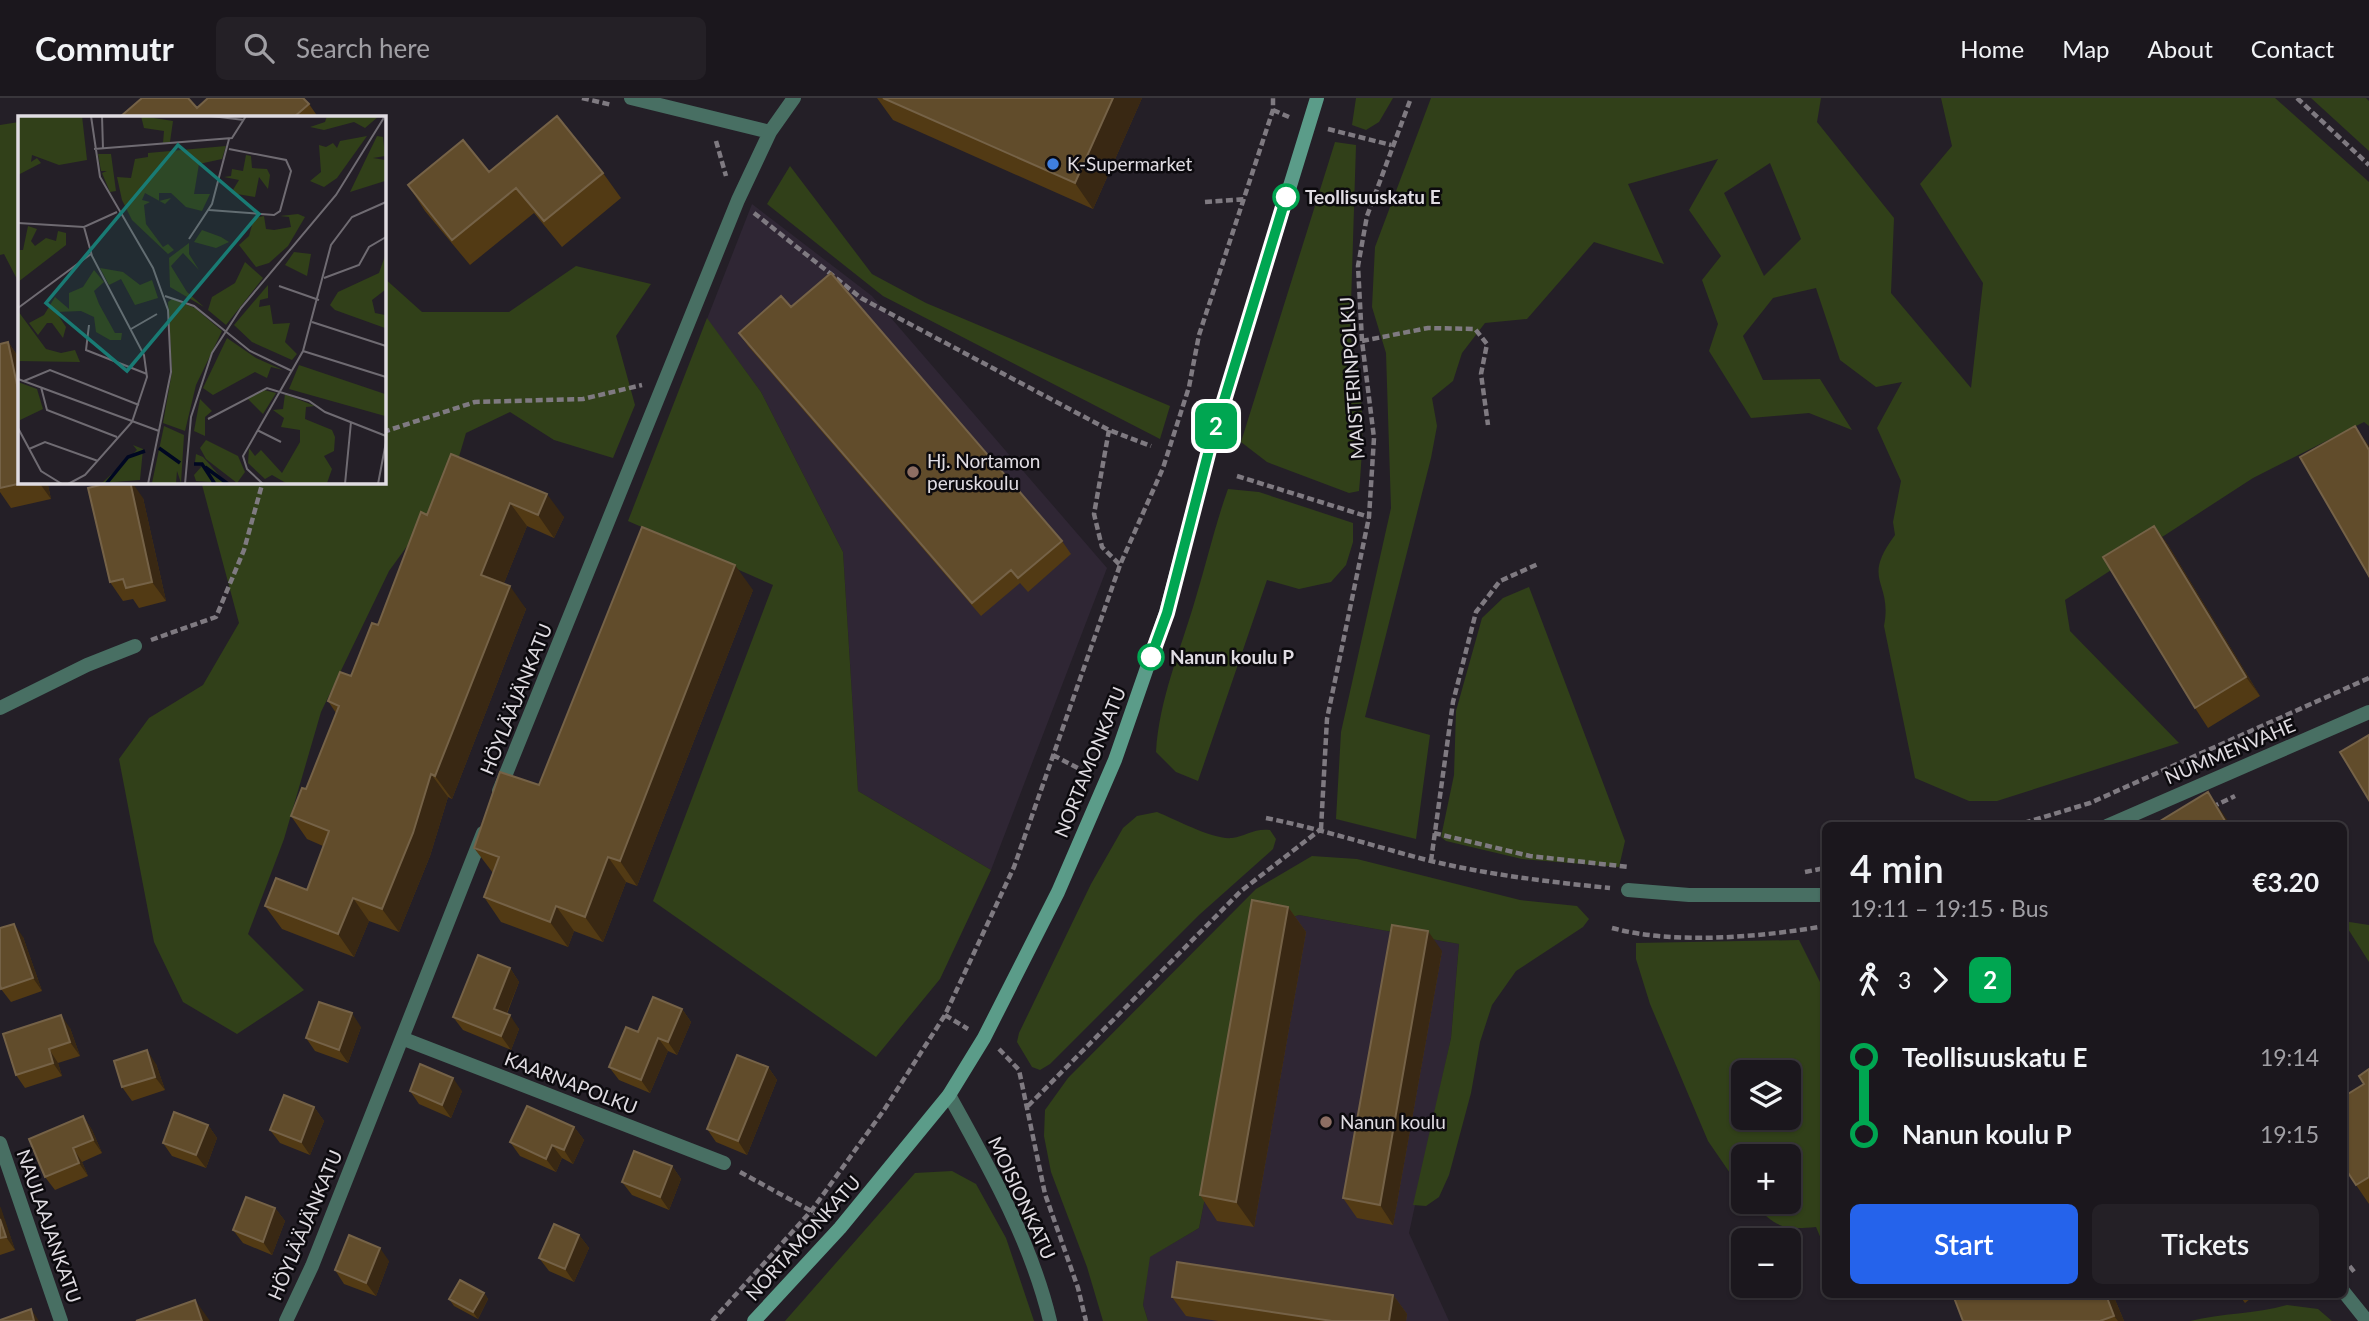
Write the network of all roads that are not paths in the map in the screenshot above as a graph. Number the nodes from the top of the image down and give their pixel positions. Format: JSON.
{"nodes":[{"id":1,"x":631,"y":98,"type":"edge"},
{"id":2,"x":794,"y":98,"type":"edge"},
{"id":3,"x":1317,"y":98,"type":"edge"},
{"id":4,"x":770,"y":132,"type":"junction"},
{"id":5,"x":135,"y":646,"type":"road end"},
{"id":6,"x":0,"y":708,"type":"edge"},
{"id":7,"x":2369,"y":712,"type":"edge"},
{"id":8,"x":2116,"y":822,"type":"edge"},
{"id":9,"x":1628,"y":890,"type":"road end"},
{"id":10,"x":1822,"y":895,"type":"edge"},
{"id":11,"x":404,"y":1039,"type":"junction"},
{"id":12,"x":949,"y":1095,"type":"junction"},
{"id":13,"x":0,"y":1143,"type":"edge"},
{"id":14,"x":724,"y":1163,"type":"road end"},
{"id":15,"x":2347,"y":1296,"type":"edge"},
{"id":16,"x":61,"y":1321,"type":"edge"},
{"id":17,"x":286,"y":1321,"type":"edge"},
{"id":18,"x":754,"y":1321,"type":"edge"},
{"id":19,"x":1050,"y":1321,"type":"edge"},
{"id":20,"x":2367,"y":1321,"type":"edge"}],
"edges":[{"from":1,"to":4,"type":"street"},
{"from":2,"to":4,"type":"street","name":"HÖYLÄÄJÄNKATU"},
{"from":3,"to":12,"type":"main road","name":"NORTAMONKATU"},
{"from":4,"to":11,"type":"street","name":"HÖYLÄÄJÄNKATU"},
{"from":5,"to":6,"type":"street"},
{"from":7,"to":8,"type":"street","name":"NUMMENVAHE"},
{"from":9,"to":10,"type":"street"},
{"from":11,"to":14,"type":"street","name":"KAARNAPOLKU"},
{"from":11,"to":17,"type":"street","name":"HÖYLÄÄJÄNKATU"},
{"from":12,"to":18,"type":"main road","name":"NORTAMONKATU"},
{"from":12,"to":19,"type":"street","name":"MOISIONKATU"},
{"from":13,"to":16,"type":"street","name":"NAULAAJANKATU"},
{"from":15,"to":20,"type":"street"}]}
